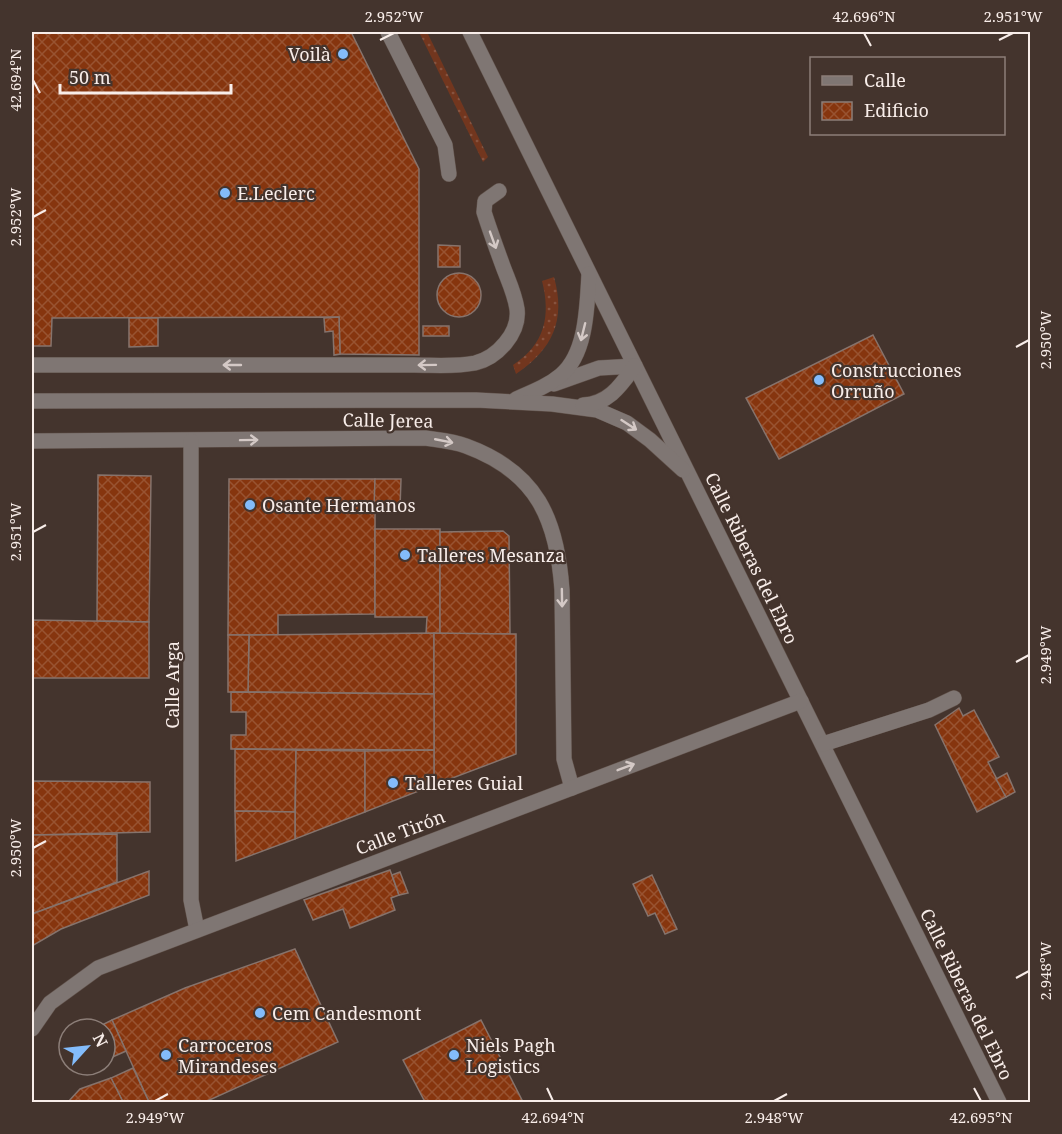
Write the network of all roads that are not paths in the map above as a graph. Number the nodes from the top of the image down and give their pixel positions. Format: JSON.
{"nodes":[{"id":1,"x":388,"y":32,"type":"edge"},
{"id":2,"x":470,"y":32,"type":"edge"},
{"id":3,"x":449,"y":174,"type":"dead end"},
{"id":4,"x":499,"y":191,"type":"dead end"},
{"id":5,"x":589,"y":274,"type":"junction"},
{"id":6,"x":32,"y":365,"type":"edge"},
{"id":7,"x":635,"y":366,"type":"junction"},
{"id":8,"x":545,"y":387,"type":"junction"},
{"id":9,"x":32,"y":400,"type":"edge"},
{"id":10,"x":512,"y":401,"type":"junction"},
{"id":11,"x":568,"y":406,"type":"junction"},
{"id":12,"x":32,"y":441,"type":"edge"},
{"id":13,"x":191,"y":441,"type":"junction"},
{"id":14,"x":691,"y":478,"type":"junction"},
{"id":15,"x":954,"y":698,"type":"dead end"},
{"id":16,"x":801,"y":701,"type":"junction"},
{"id":17,"x":823,"y":744,"type":"junction"},
{"id":18,"x":572,"y":788,"type":"junction"},
{"id":19,"x":197,"y":930,"type":"junction"},
{"id":20,"x":32,"y":1029,"type":"edge"},
{"id":21,"x":999,"y":1102,"type":"edge"}],
"edges":[{"from":1,"to":3,"type":"street"},
{"from":2,"to":5,"type":"street","name":"Calle Riberas del Ebro"},
{"from":4,"to":6,"type":"street","one_way":true},
{"from":5,"to":7,"type":"street","name":"Calle Riberas del Ebro"},
{"from":5,"to":8,"type":"street","name":"Calle Jerea","one_way":true},
{"from":7,"to":8,"type":"street","name":"Calle Jerea"},
{"from":7,"to":11,"type":"street","name":"Calle Jerea"},
{"from":7,"to":14,"type":"street","name":"Calle Riberas del Ebro"},
{"from":8,"to":10,"type":"street","name":"Calle Jerea"},
{"from":9,"to":10,"type":"street","name":"Calle Jerea"},
{"from":10,"to":11,"type":"street","name":"Calle Jerea"},
{"from":11,"to":14,"type":"street","name":"Calle Jerea","one_way":true},
{"from":12,"to":13,"type":"street","name":"Calle Jerea"},
{"from":13,"to":18,"type":"street","name":"Calle Jerea","one_way":true},
{"from":13,"to":19,"type":"street","name":"Calle Arga"},
{"from":14,"to":16,"type":"street","name":"Calle Riberas del Ebro"},
{"from":15,"to":17,"type":"street"},
{"from":16,"to":17,"type":"street","name":"Calle Riberas del Ebro"},
{"from":18,"to":16,"type":"street","name":"Calle Tirón","one_way":true},
{"from":17,"to":21,"type":"street","name":"Calle Riberas del Ebro"},
{"from":18,"to":19,"type":"street","name":"Calle Tirón"},
{"from":19,"to":20,"type":"street","name":"Calle Tirón"}]}
